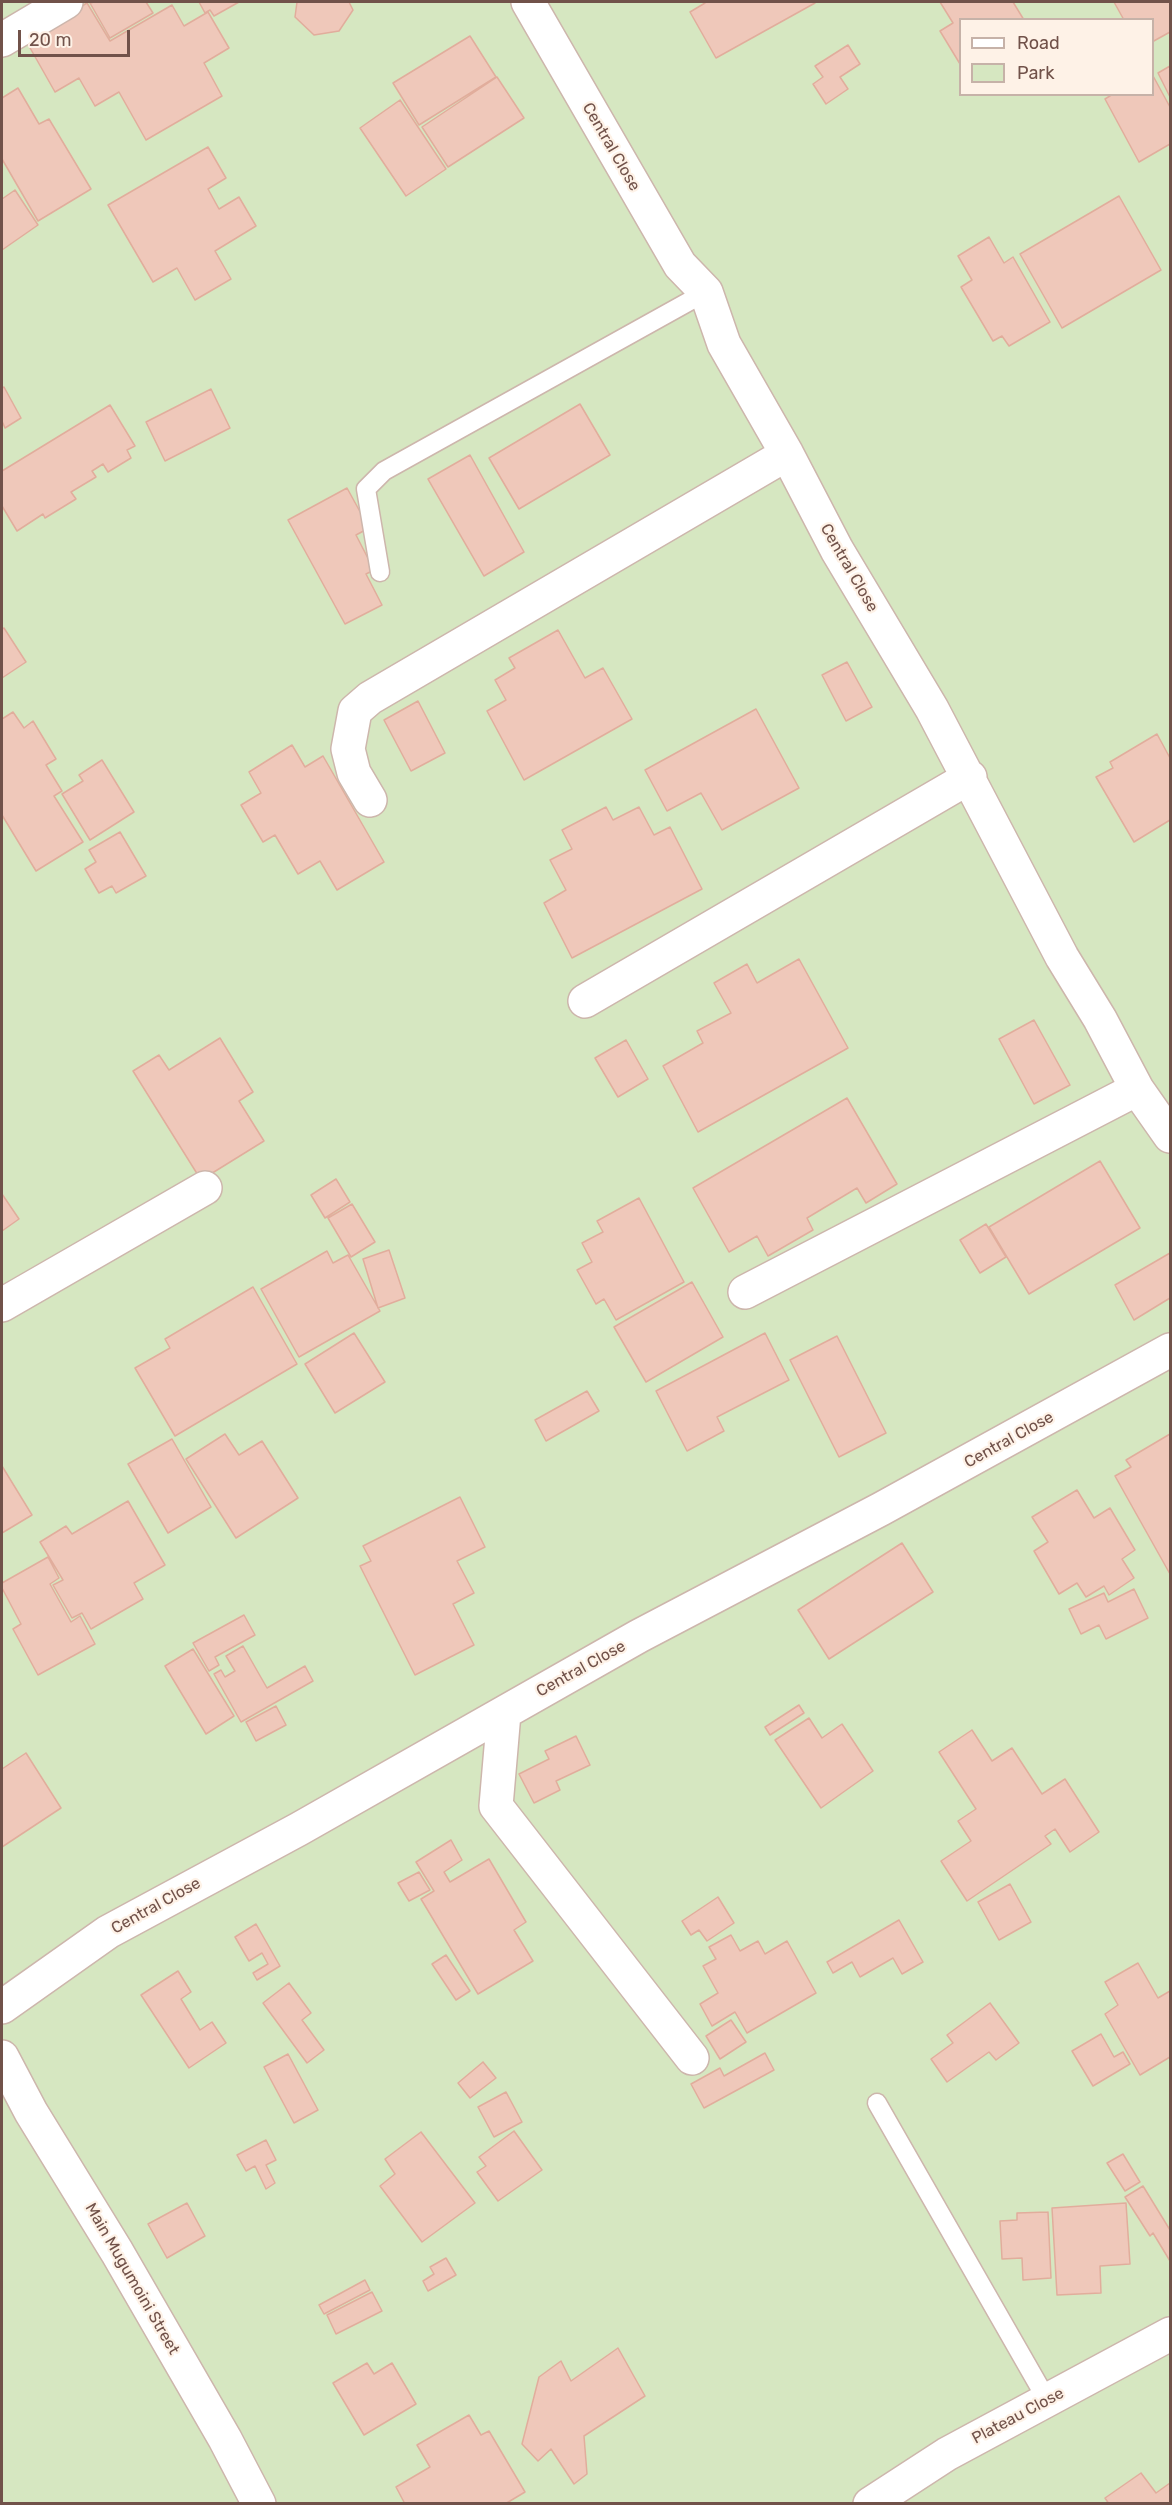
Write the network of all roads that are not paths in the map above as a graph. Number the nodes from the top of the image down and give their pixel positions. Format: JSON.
{"nodes":[{"id":1,"x":66,"y":2,"type":"edge"},
{"id":2,"x":528,"y":2,"type":"edge"},
{"id":3,"x":2,"y":40,"type":"edge"},
{"id":4,"x":706,"y":292,"type":"junction"},
{"id":5,"x":787,"y":454,"type":"junction"},
{"id":6,"x":380,"y":572,"type":"dead end"},
{"id":7,"x":970,"y":777,"type":"junction"},
{"id":8,"x":370,"y":800,"type":"dead end"},
{"id":9,"x":585,"y":1001,"type":"dead end"},
{"id":10,"x":1137,"y":1089,"type":"junction"},
{"id":11,"x":1170,"y":1136,"type":"edge"},
{"id":12,"x":205,"y":1188,"type":"dead end"},
{"id":13,"x":745,"y":1292,"type":"dead end"},
{"id":14,"x":2,"y":1305,"type":"edge"},
{"id":15,"x":1170,"y":1350,"type":"edge"},
{"id":16,"x":504,"y":1713,"type":"junction"},
{"id":17,"x":2,"y":2007,"type":"edge"},
{"id":18,"x":2,"y":2057,"type":"edge"},
{"id":19,"x":692,"y":2058,"type":"dead end"},
{"id":20,"x":877,"y":2103,"type":"dead end"},
{"id":21,"x":1170,"y":2334,"type":"edge"},
{"id":22,"x":1047,"y":2400,"type":"junction"},
{"id":23,"x":259,"y":2504,"type":"edge"},
{"id":24,"x":870,"y":2504,"type":"edge"}],
"edges":[{"from":1,"to":3,"type":"street"},
{"from":2,"to":4,"type":"street","name":"Central Close"},
{"from":4,"to":5,"type":"street","name":"Central Close"},
{"from":4,"to":6,"type":"lane"},
{"from":5,"to":7,"type":"street","name":"Central Close"},
{"from":5,"to":8,"type":"street"},
{"from":7,"to":9,"type":"street"},
{"from":7,"to":10,"type":"street","name":"Central Close"},
{"from":10,"to":11,"type":"street","name":"Central Close"},
{"from":10,"to":13,"type":"street"},
{"from":12,"to":14,"type":"street"},
{"from":15,"to":16,"type":"street","name":"Central Close"},
{"from":16,"to":17,"type":"street","name":"Central Close"},
{"from":16,"to":19,"type":"street"},
{"from":18,"to":23,"type":"street","name":"Main Mugumoini Street"},
{"from":20,"to":22,"type":"lane"},
{"from":21,"to":22,"type":"street","name":"Plateau Close"},
{"from":22,"to":24,"type":"street","name":"Plateau Close"}]}
